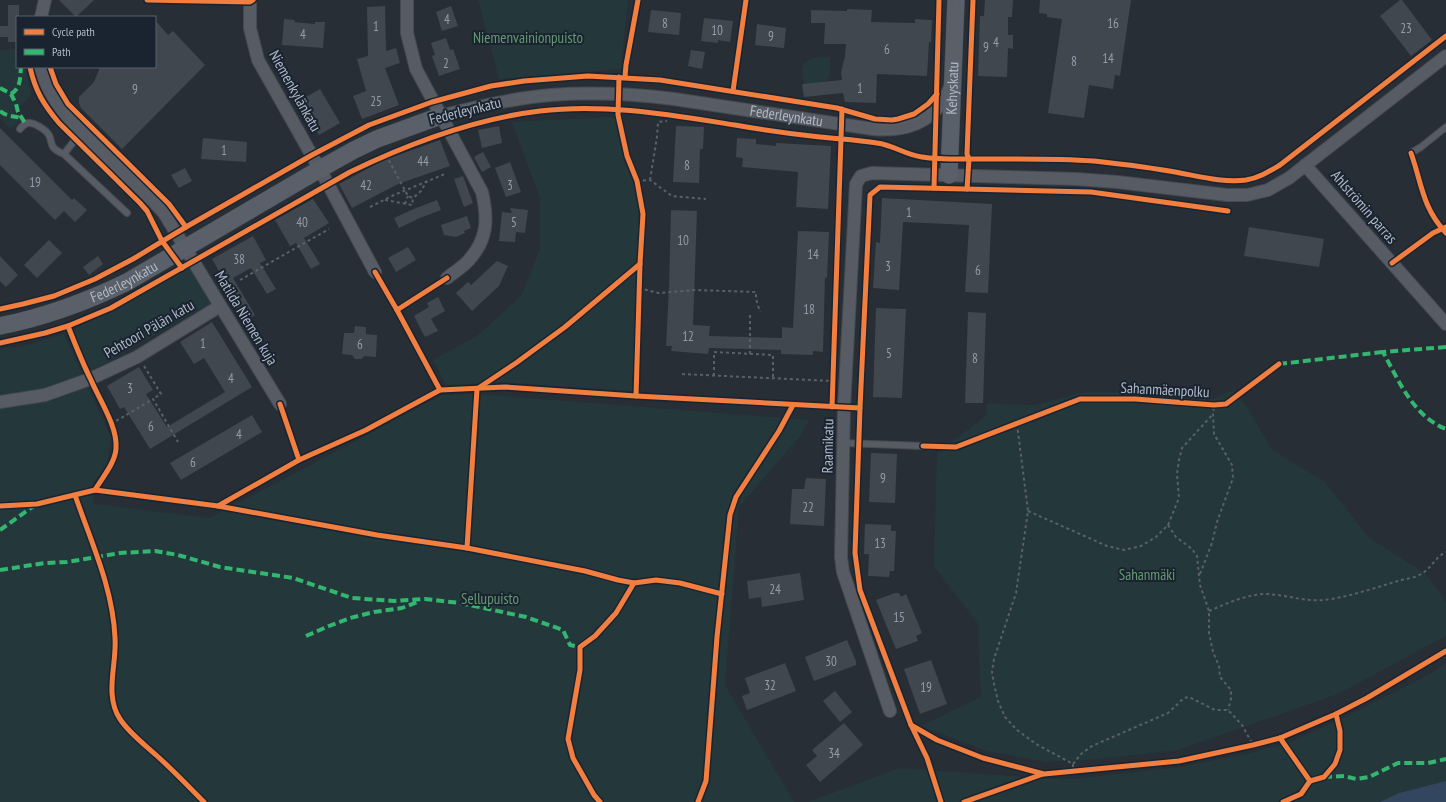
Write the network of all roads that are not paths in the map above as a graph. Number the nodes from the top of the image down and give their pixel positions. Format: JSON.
{"nodes":[{"id":1,"x":45,"y":0,"type":"edge"},
{"id":2,"x":407,"y":0,"type":"edge"},
{"id":3,"x":956,"y":0,"type":"edge"},
{"id":4,"x":250,"y":2,"type":"dead end"},
{"id":5,"x":41,"y":16,"type":"edge"},
{"id":6,"x":1446,"y":56,"type":"edge"},
{"id":7,"x":40,"y":68,"type":"edge"},
{"id":8,"x":953,"y":79,"type":"junction"},
{"id":9,"x":440,"y":116,"type":"junction"},
{"id":10,"x":1446,"y":127,"type":"edge"},
{"id":11,"x":20,"y":129,"type":"dead end"},
{"id":12,"x":81,"y":132,"type":"junction"},
{"id":13,"x":64,"y":154,"type":"junction"},
{"id":14,"x":1411,"y":154,"type":"dead end"},
{"id":15,"x":1305,"y":165,"type":"junction"},
{"id":16,"x":320,"y":169,"type":"junction"},
{"id":17,"x":949,"y":175,"type":"junction"},
{"id":18,"x":127,"y":213,"type":"dead end"},
{"id":19,"x":185,"y":248,"type":"junction"},
{"id":20,"x":376,"y":272,"type":"dead end"},
{"id":21,"x":447,"y":278,"type":"dead end"},
{"id":22,"x":220,"y":306,"type":"junction"},
{"id":23,"x":1446,"y":324,"type":"edge"},
{"id":24,"x":0,"y":326,"type":"edge"},
{"id":25,"x":0,"y":402,"type":"edge"},
{"id":26,"x":280,"y":404,"type":"dead end"},
{"id":27,"x":844,"y":443,"type":"junction"},
{"id":28,"x":923,"y":446,"type":"dead end"},
{"id":29,"x":890,"y":711,"type":"dead end"}],
"edges":[{"from":1,"to":5,"type":"street"},
{"from":2,"to":9,"type":"street"},
{"from":3,"to":8,"type":"street","name":"Kehyskatu"},
{"from":4,"to":16,"type":"street","name":"Niemenkylänkatu"},
{"from":6,"to":15,"type":"street"},
{"from":7,"to":12,"type":"street","name":"Matilda Niemen kuja"},
{"from":8,"to":9,"type":"street","name":"Federleynkatu"},
{"from":8,"to":17,"type":"street","name":"Kehyskatu"},
{"from":9,"to":16,"type":"street","name":"Federleynkatu"},
{"from":9,"to":21,"type":"street"},
{"from":10,"to":14,"type":"lane"},
{"from":11,"to":13,"type":"lane"},
{"from":12,"to":13,"type":"lane"},
{"from":12,"to":19,"type":"street","name":"Matilda Niemen kuja"},
{"from":13,"to":18,"type":"lane"},
{"from":15,"to":17,"type":"street"},
{"from":15,"to":23,"type":"street","name":"Ahlströmin parras"},
{"from":16,"to":19,"type":"street","name":"Federleynkatu"},
{"from":16,"to":20,"type":"street","name":"Niemenkylänkatu"},
{"from":17,"to":27,"type":"street","name":"Raamikatu"},
{"from":19,"to":22,"type":"street","name":"Matilda Niemen kuja"},
{"from":19,"to":24,"type":"street","name":"Federleynkatu"},
{"from":22,"to":25,"type":"street","name":"Pehtoori Pälän katu"},
{"from":22,"to":26,"type":"street","name":"Matilda Niemen kuja"},
{"from":27,"to":28,"type":"lane"},
{"from":27,"to":29,"type":"street","name":"Raamikatu"}]}
